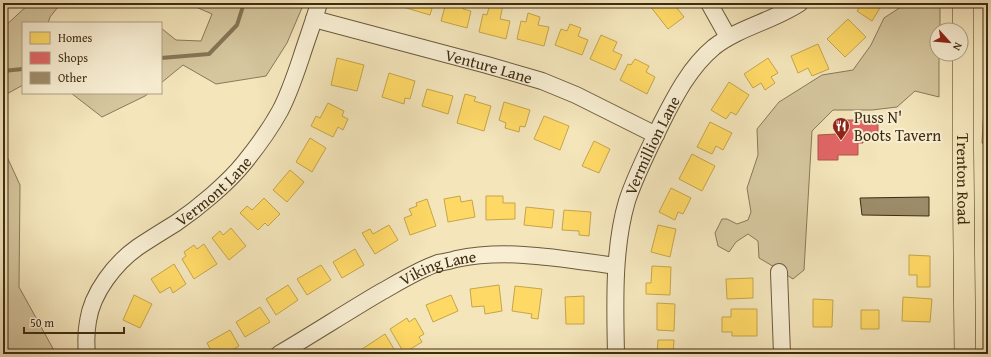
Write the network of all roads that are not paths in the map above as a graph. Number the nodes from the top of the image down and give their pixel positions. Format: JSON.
{"nodes":[{"id":1,"x":320,"y":3,"type":"edge"},
{"id":2,"x":709,"y":3,"type":"edge"},
{"id":3,"x":800,"y":3,"type":"edge"},
{"id":4,"x":963,"y":3,"type":"edge"},
{"id":5,"x":314,"y":19,"type":"junction"},
{"id":6,"x":728,"y":37,"type":"junction"},
{"id":7,"x":656,"y":135,"type":"junction"},
{"id":8,"x":616,"y":266,"type":"junction"},
{"id":9,"x":780,"y":272,"type":"dead end"},
{"id":10,"x":87,"y":354,"type":"edge"},
{"id":11,"x":279,"y":354,"type":"edge"},
{"id":12,"x":616,"y":354,"type":"edge"},
{"id":13,"x":782,"y":354,"type":"edge"},
{"id":14,"x":965,"y":354,"type":"edge"}],
"edges":[{"from":1,"to":5,"type":"street","name":"Vermont Lane"},
{"from":2,"to":6,"type":"street"},
{"from":3,"to":6,"type":"street","name":"Vermillion Lane"},
{"from":4,"to":14,"type":"main road","name":"Trenton Road"},
{"from":5,"to":7,"type":"street","name":"Venture Lane"},
{"from":5,"to":10,"type":"street","name":"Vermont Lane"},
{"from":6,"to":7,"type":"street","name":"Vermillion Lane"},
{"from":7,"to":8,"type":"street","name":"Vermillion Lane"},
{"from":8,"to":11,"type":"street","name":"Viking Lane"},
{"from":8,"to":12,"type":"street","name":"Vermillion Lane"},
{"from":9,"to":13,"type":"street"}]}
